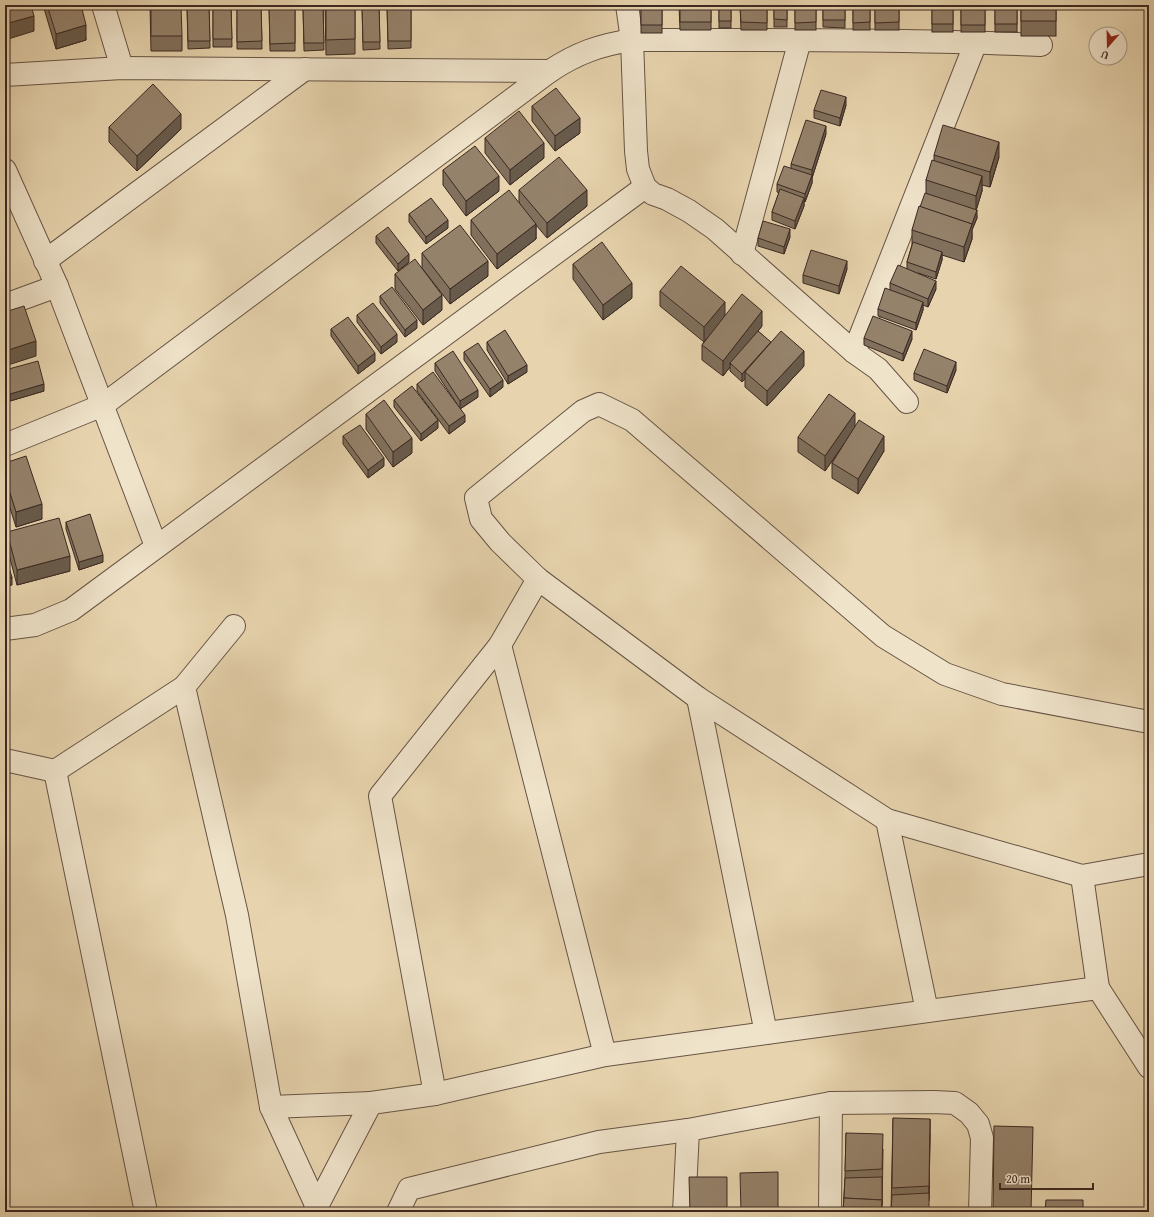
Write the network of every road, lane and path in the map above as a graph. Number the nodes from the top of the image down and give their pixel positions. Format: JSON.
{"nodes":[{"id":1,"x":103,"y":5,"type":"edge"},
{"id":2,"x":627,"y":5,"type":"edge"},
{"id":3,"x":632,"y":40,"type":"junction"},
{"id":4,"x":800,"y":40,"type":"junction"},
{"id":5,"x":976,"y":42,"type":"junction"},
{"id":6,"x":1041,"y":45,"type":"dead end"},
{"id":7,"x":122,"y":68,"type":"junction"},
{"id":8,"x":305,"y":69,"type":"junction"},
{"id":9,"x":550,"y":71,"type":"junction"},
{"id":10,"x":5,"y":75,"type":"edge"},
{"id":11,"x":5,"y":170,"type":"edge"},
{"id":12,"x":645,"y":187,"type":"junction"},
{"id":13,"x":742,"y":254,"type":"junction"},
{"id":14,"x":45,"y":261,"type":"junction"},
{"id":15,"x":57,"y":286,"type":"junction"},
{"id":16,"x":5,"y":305,"type":"edge"},
{"id":17,"x":854,"y":352,"type":"junction"},
{"id":18,"x":907,"y":402,"type":"dead end"},
{"id":19,"x":103,"y":405,"type":"junction"},
{"id":20,"x":5,"y":445,"type":"edge"},
{"id":21,"x":156,"y":546,"type":"junction"},
{"id":22,"x":538,"y":579,"type":"junction"},
{"id":23,"x":234,"y":626,"type":"dead end"},
{"id":24,"x":5,"y":629,"type":"edge"},
{"id":25,"x":500,"y":645,"type":"junction"},
{"id":26,"x":184,"y":687,"type":"junction"},
{"id":27,"x":698,"y":698,"type":"junction"},
{"id":28,"x":1149,"y":722,"type":"edge"},
{"id":29,"x":5,"y":760,"type":"edge"},
{"id":30,"x":56,"y":771,"type":"junction"},
{"id":31,"x":887,"y":820,"type":"junction"},
{"id":32,"x":1149,"y":864,"type":"edge"},
{"id":33,"x":1082,"y":876,"type":"junction"},
{"id":34,"x":1098,"y":988,"type":"junction"},
{"id":35,"x":927,"y":1011,"type":"junction"},
{"id":36,"x":766,"y":1033,"type":"junction"},
{"id":37,"x":605,"y":1055,"type":"junction"},
{"id":38,"x":1149,"y":1067,"type":"edge"},
{"id":39,"x":435,"y":1094,"type":"junction"},
{"id":40,"x":371,"y":1103,"type":"junction"},
{"id":41,"x":831,"y":1103,"type":"junction"},
{"id":42,"x":272,"y":1107,"type":"junction"},
{"id":43,"x":688,"y":1130,"type":"junction"},
{"id":44,"x":316,"y":1209,"type":"edge"},
{"id":45,"x":146,"y":1212,"type":"edge"},
{"id":46,"x":398,"y":1212,"type":"edge"},
{"id":47,"x":684,"y":1212,"type":"edge"},
{"id":48,"x":830,"y":1212,"type":"edge"},
{"id":49,"x":980,"y":1212,"type":"edge"}],
"edges":[{"from":1,"to":7,"type":"street"},
{"from":2,"to":3,"type":"street"},
{"from":3,"to":4,"type":"street"},
{"from":3,"to":9,"type":"street"},
{"from":3,"to":12,"type":"street"},
{"from":4,"to":5,"type":"street"},
{"from":4,"to":13,"type":"street"},
{"from":5,"to":6,"type":"street"},
{"from":5,"to":17,"type":"street"},
{"from":7,"to":8,"type":"street"},
{"from":7,"to":10,"type":"street"},
{"from":8,"to":9,"type":"street"},
{"from":8,"to":14,"type":"street"},
{"from":9,"to":19,"type":"street"},
{"from":11,"to":14,"type":"street"},
{"from":12,"to":13,"type":"street"},
{"from":12,"to":21,"type":"street"},
{"from":13,"to":17,"type":"street"},
{"from":14,"to":15,"type":"street"},
{"from":15,"to":16,"type":"street"},
{"from":15,"to":19,"type":"street"},
{"from":17,"to":18,"type":"street"},
{"from":19,"to":20,"type":"street"},
{"from":19,"to":21,"type":"street"},
{"from":21,"to":24,"type":"street"},
{"from":22,"to":25,"type":"street"},
{"from":22,"to":27,"type":"street"},
{"from":22,"to":28,"type":"street"},
{"from":23,"to":26,"type":"street"},
{"from":25,"to":37,"type":"street"},
{"from":25,"to":39,"type":"street"},
{"from":26,"to":30,"type":"street"},
{"from":26,"to":42,"type":"street"},
{"from":27,"to":31,"type":"street"},
{"from":27,"to":36,"type":"street"},
{"from":29,"to":30,"type":"street"},
{"from":30,"to":45,"type":"street"},
{"from":31,"to":33,"type":"street"},
{"from":31,"to":35,"type":"street"},
{"from":32,"to":33,"type":"street"},
{"from":33,"to":34,"type":"street"},
{"from":34,"to":35,"type":"street"},
{"from":34,"to":38,"type":"street"},
{"from":35,"to":36,"type":"street"},
{"from":36,"to":37,"type":"street"},
{"from":37,"to":39,"type":"street"},
{"from":39,"to":40,"type":"street"},
{"from":40,"to":42,"type":"street"},
{"from":40,"to":44,"type":"street"},
{"from":41,"to":43,"type":"street"},
{"from":41,"to":48,"type":"street"},
{"from":41,"to":49,"type":"street"},
{"from":42,"to":44,"type":"street"},
{"from":43,"to":46,"type":"street"},
{"from":43,"to":47,"type":"street"}]}
